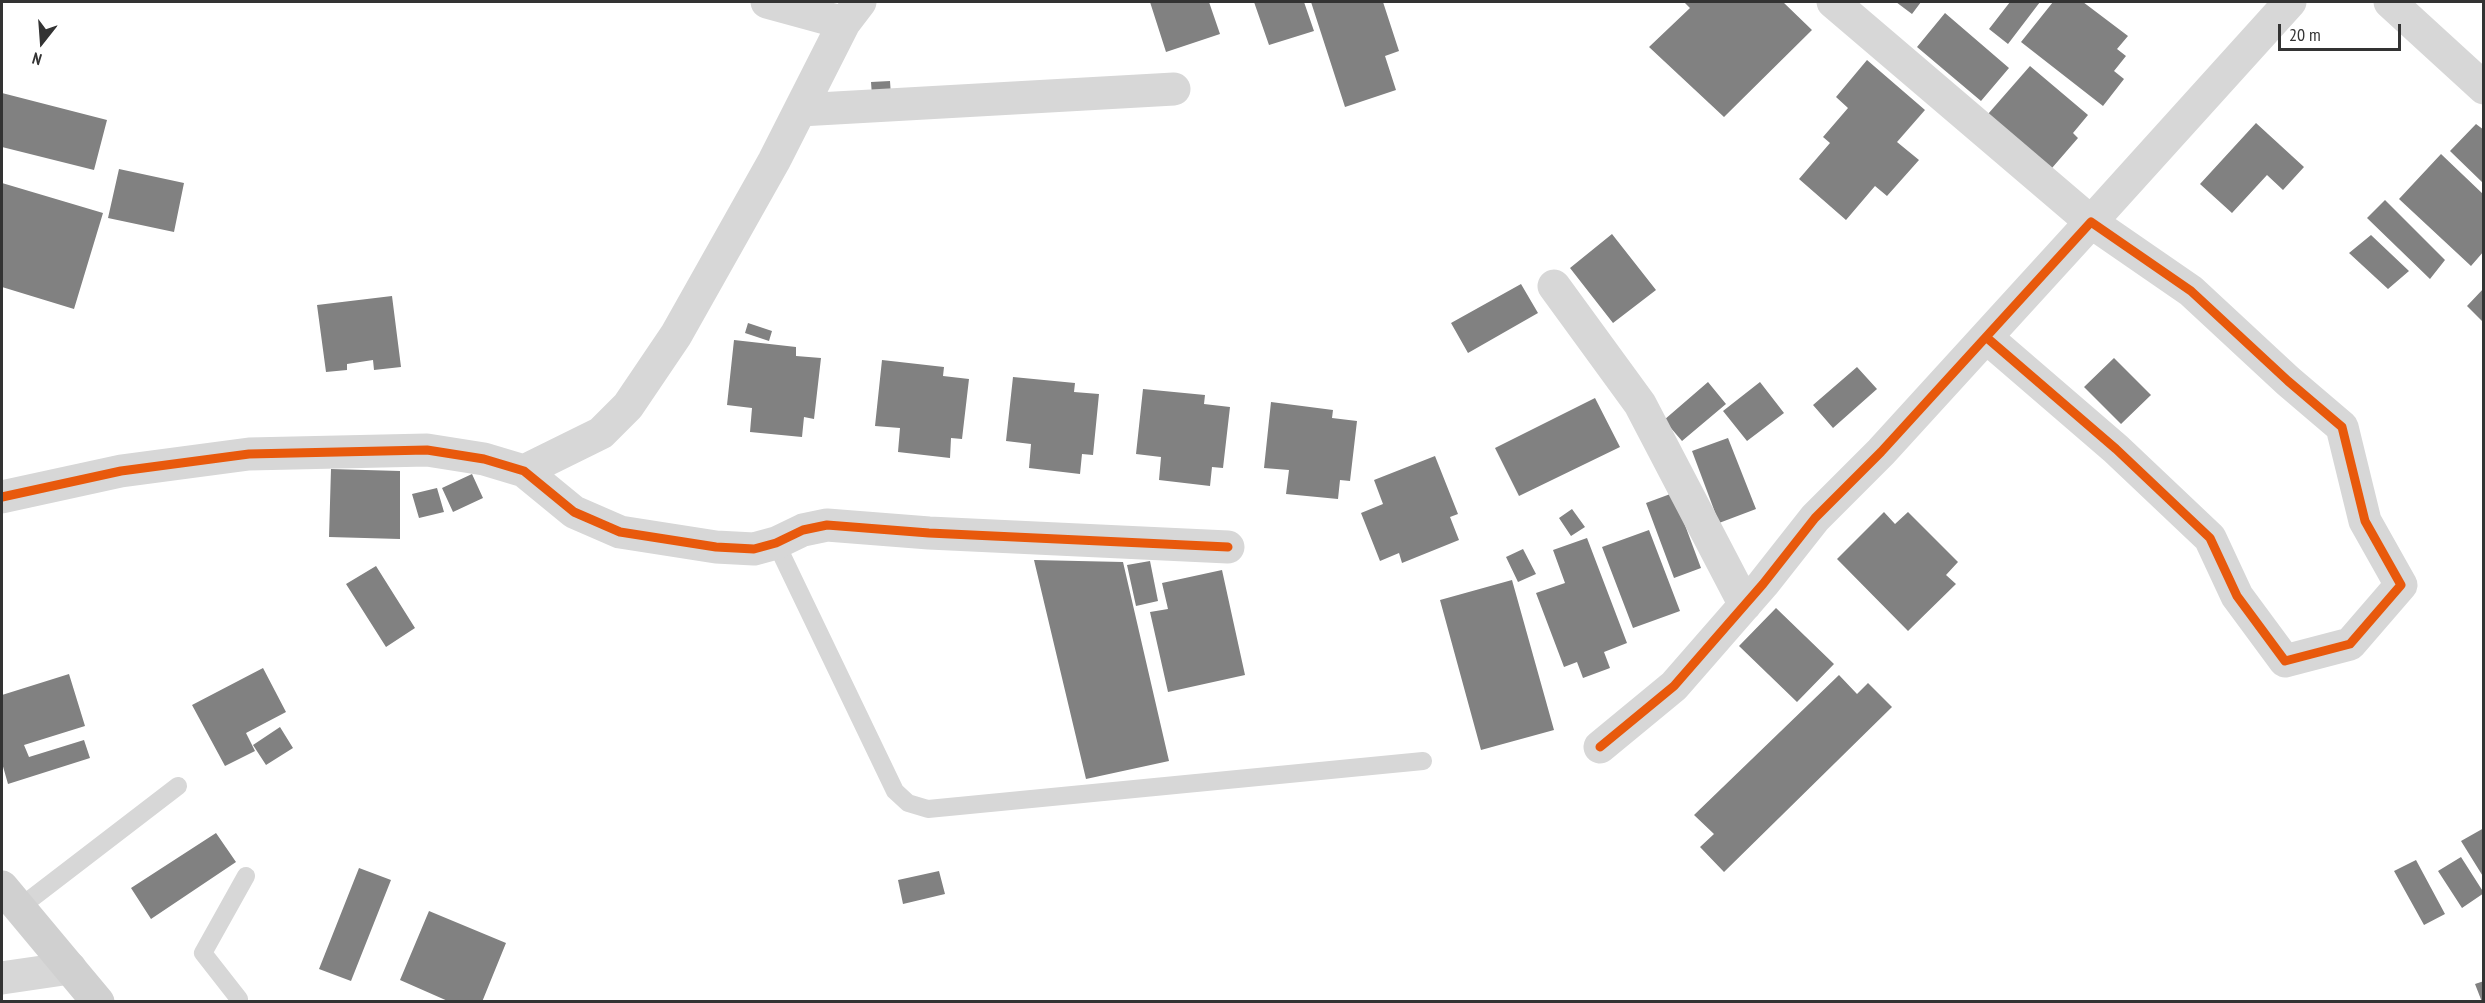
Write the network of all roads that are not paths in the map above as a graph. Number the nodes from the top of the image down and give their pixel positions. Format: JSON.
{"nodes":[{"id":1,"x":766,"y":2,"type":"edge"},
{"id":2,"x":1833,"y":2,"type":"edge"},
{"id":3,"x":2290,"y":2,"type":"edge"},
{"id":4,"x":2390,"y":2,"type":"edge"},
{"id":5,"x":852,"y":12,"type":"edge"},
{"id":6,"x":2484,"y":88,"type":"edge"},
{"id":7,"x":1174,"y":89,"type":"dead end"},
{"id":8,"x":800,"y":110,"type":"junction"},
{"id":9,"x":2091,"y":222,"type":"junction"},
{"id":10,"x":1554,"y":286,"type":"dead end"},
{"id":11,"x":1986,"y":337,"type":"junction"},
{"id":12,"x":524,"y":471,"type":"junction"},
{"id":13,"x":2,"y":497,"type":"edge"},
{"id":14,"x":776,"y":543,"type":"junction"},
{"id":15,"x":1228,"y":547,"type":"dead end"},
{"id":16,"x":1745,"y":605,"type":"junction"},
{"id":17,"x":1600,"y":747,"type":"dead end"},
{"id":18,"x":1424,"y":761,"type":"dead end"},
{"id":19,"x":178,"y":786,"type":"dead end"},
{"id":20,"x":246,"y":876,"type":"dead end"},
{"id":21,"x":10,"y":897,"type":"edge"},
{"id":22,"x":70,"y":968,"type":"junction"},
{"id":23,"x":2,"y":978,"type":"edge"},
{"id":24,"x":98,"y":1002,"type":"edge"},
{"id":25,"x":238,"y":1002,"type":"edge"}],
"edges":[{"from":1,"to":5,"type":"street"},
{"from":2,"to":9,"type":"street"},
{"from":3,"to":9,"type":"street"},
{"from":4,"to":6,"type":"street"},
{"from":5,"to":8,"type":"street"},
{"from":7,"to":8,"type":"street"},
{"from":8,"to":12,"type":"street"},
{"from":9,"to":11,"type":"street"},
{"from":9,"to":11,"type":"street"},
{"from":10,"to":16,"type":"street"},
{"from":11,"to":16,"type":"street"},
{"from":12,"to":13,"type":"street"},
{"from":12,"to":14,"type":"street"},
{"from":14,"to":15,"type":"street"},
{"from":14,"to":18,"type":"lane"},
{"from":16,"to":17,"type":"street"},
{"from":19,"to":21,"type":"lane"},
{"from":20,"to":25,"type":"lane"},
{"from":21,"to":22,"type":"main road"},
{"from":22,"to":23,"type":"street"},
{"from":22,"to":24,"type":"main road"}]}
